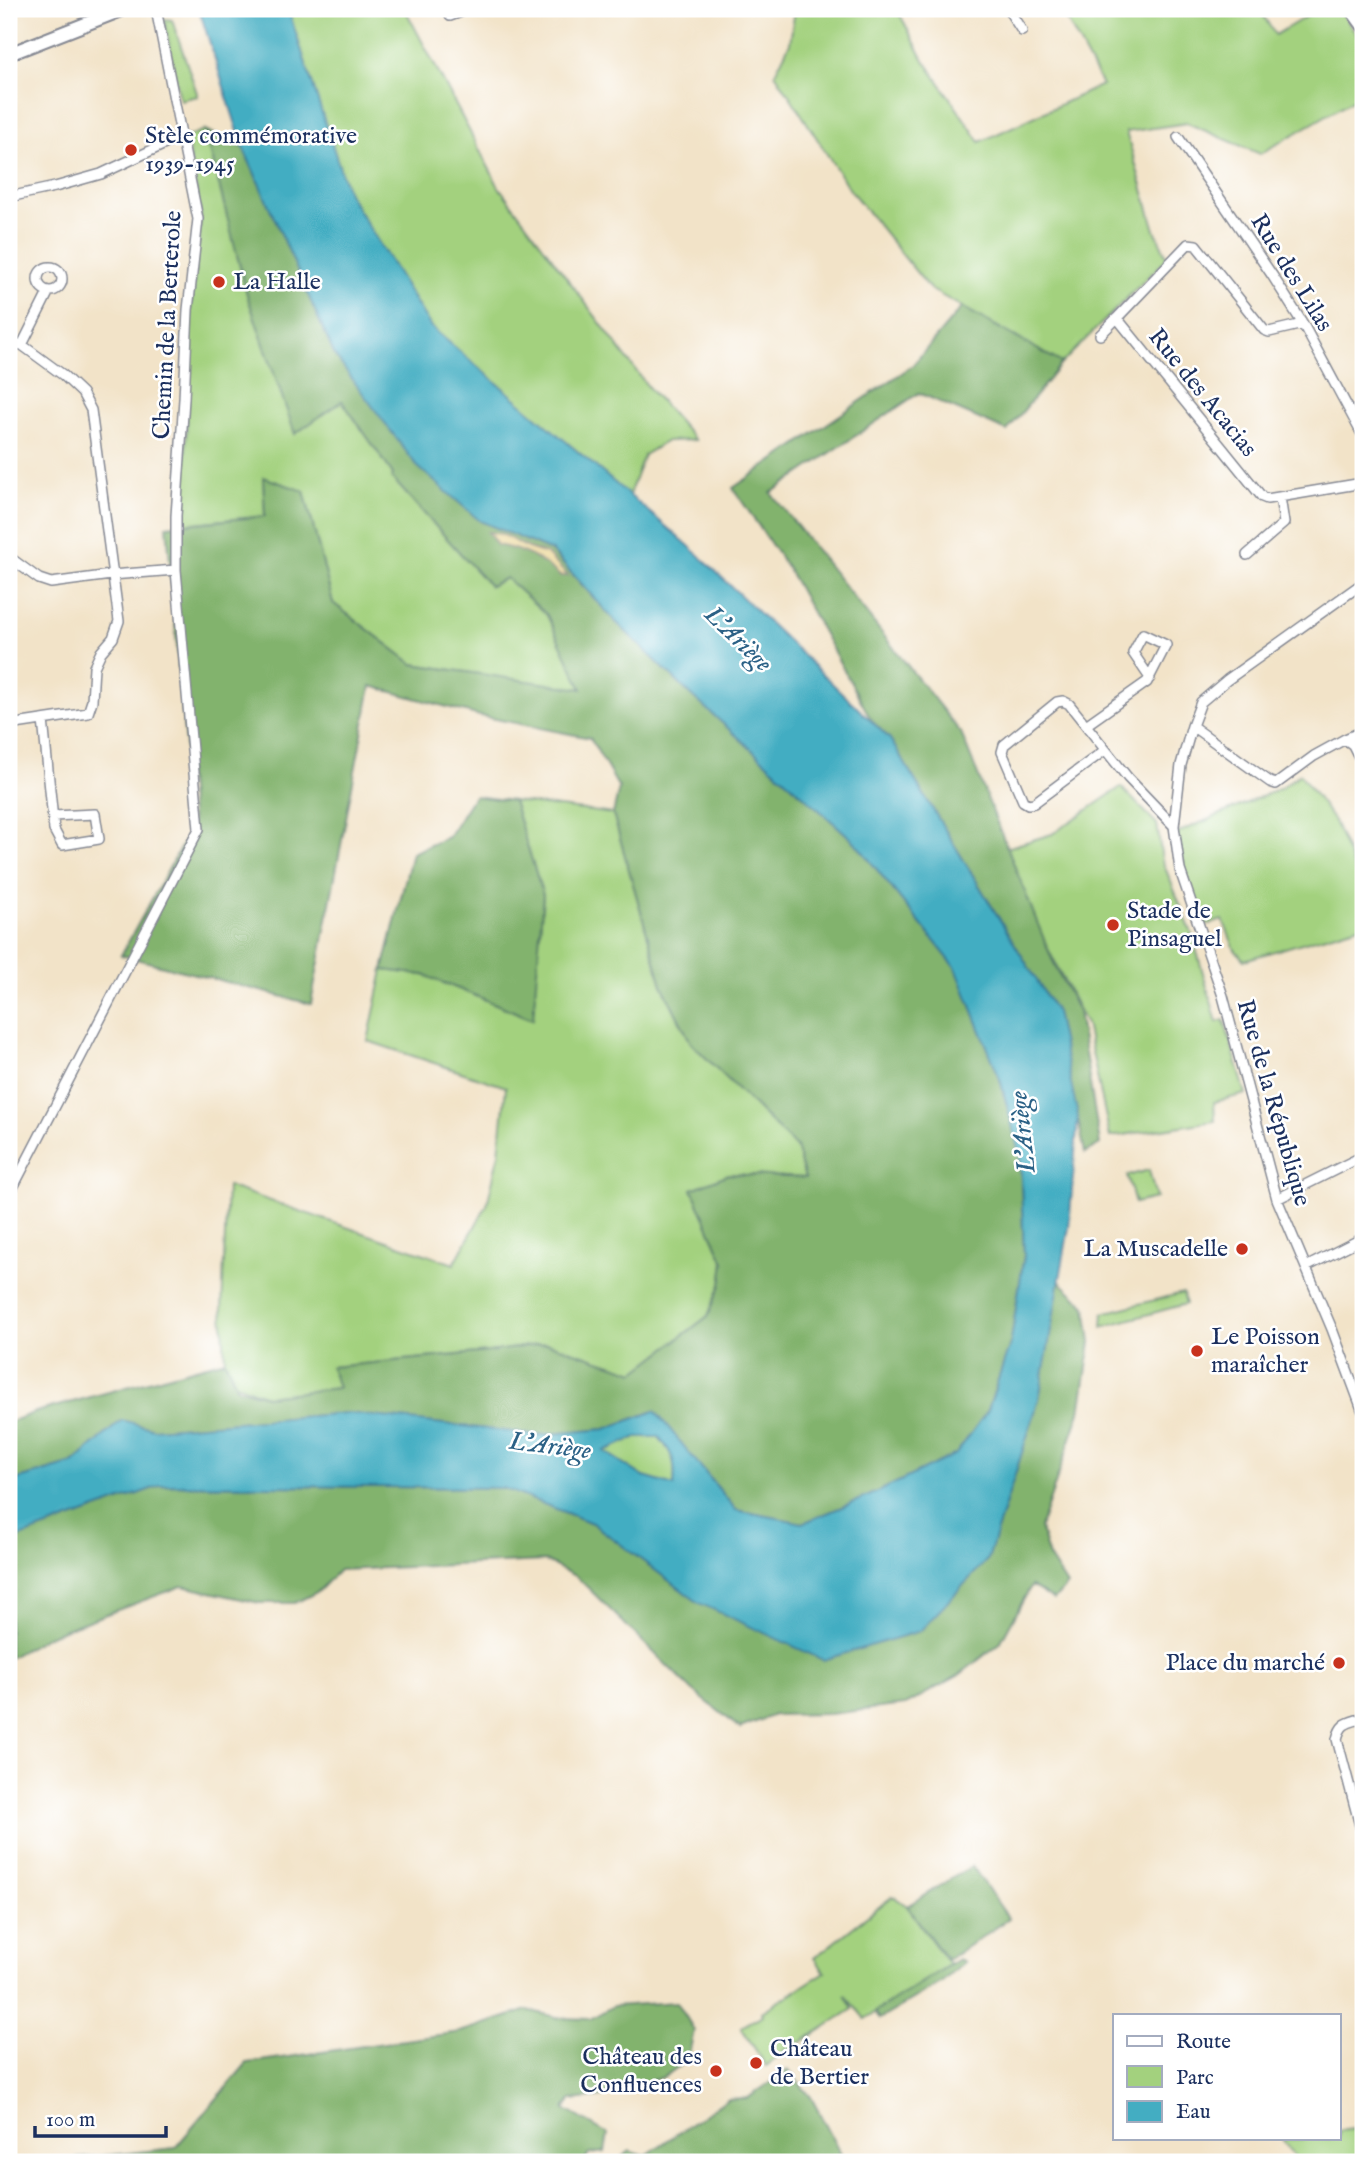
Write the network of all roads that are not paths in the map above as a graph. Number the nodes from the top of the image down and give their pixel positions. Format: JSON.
{"nodes":[{"id":1,"x":124,"y":9,"type":"edge"},
{"id":2,"x":156,"y":9,"type":"edge"},
{"id":3,"x":1008,"y":9,"type":"edge"},
{"id":4,"x":1350,"y":9,"type":"edge"},
{"id":5,"x":463,"y":10,"type":"edge"},
{"id":6,"x":450,"y":16,"type":"dead end"},
{"id":7,"x":1363,"y":27,"type":"edge"},
{"id":8,"x":1022,"y":32,"type":"dead end"},
{"id":9,"x":9,"y":54,"type":"edge"},
{"id":10,"x":182,"y":136,"type":"junction"},
{"id":11,"x":1178,"y":137,"type":"dead end"},
{"id":12,"x":9,"y":197,"type":"edge"},
{"id":13,"x":48,"y":291,"type":"dead end"},
{"id":14,"x":1117,"y":318,"type":"junction"},
{"id":15,"x":1303,"y":324,"type":"junction"},
{"id":16,"x":1100,"y":335,"type":"dead end"},
{"id":17,"x":9,"y":343,"type":"edge"},
{"id":18,"x":22,"y":345,"type":"junction"},
{"id":19,"x":1363,"y":436,"type":"edge"},
{"id":20,"x":1363,"y":483,"type":"edge"},
{"id":21,"x":1280,"y":497,"type":"junction"},
{"id":22,"x":1247,"y":555,"type":"dead end"},
{"id":23,"x":9,"y":557,"type":"edge"},
{"id":24,"x":176,"y":570,"type":"junction"},
{"id":25,"x":111,"y":575,"type":"junction"},
{"id":26,"x":1363,"y":583,"type":"edge"},
{"id":27,"x":1150,"y":678,"type":"junction"},
{"id":28,"x":43,"y":720,"type":"junction"},
{"id":29,"x":9,"y":725,"type":"edge"},
{"id":30,"x":1086,"y":725,"type":"junction"},
{"id":31,"x":1192,"y":726,"type":"junction"},
{"id":32,"x":1363,"y":731,"type":"edge"},
{"id":33,"x":1345,"y":738,"type":"junction"},
{"id":34,"x":1105,"y":750,"type":"junction"},
{"id":35,"x":1363,"y":765,"type":"edge"},
{"id":36,"x":1176,"y":797,"type":"junction"},
{"id":37,"x":1151,"y":801,"type":"junction"},
{"id":38,"x":54,"y":816,"type":"junction"},
{"id":39,"x":1174,"y":826,"type":"junction"},
{"id":40,"x":1363,"y":1156,"type":"edge"},
{"id":41,"x":9,"y":1195,"type":"edge"},
{"id":42,"x":1277,"y":1199,"type":"junction"},
{"id":43,"x":1363,"y":1238,"type":"edge"},
{"id":44,"x":1306,"y":1267,"type":"junction"},
{"id":45,"x":1359,"y":1386,"type":"edge"},
{"id":46,"x":1363,"y":1412,"type":"edge"},
{"id":47,"x":1363,"y":1718,"type":"edge"},
{"id":48,"x":1363,"y":1837,"type":"edge"}],
"edges":[{"from":1,"to":9,"type":"main road"},
{"from":2,"to":10,"type":"street","name":"Chemin de la Berterole"},
{"from":3,"to":8,"type":"street"},
{"from":4,"to":7,"type":"street"},
{"from":5,"to":6,"type":"street"},
{"from":10,"to":12,"type":"street"},
{"from":10,"to":24,"type":"street","name":"Chemin de la Berterole"},
{"from":11,"to":15,"type":"street","name":"Rue des Lilas"},
{"from":13,"to":18,"type":"street"},
{"from":14,"to":15,"type":"street"},
{"from":14,"to":16,"type":"street","name":"Rue des Acacias"},
{"from":14,"to":21,"type":"street","name":"Rue des Acacias"},
{"from":15,"to":19,"type":"street","name":"Rue des Lilas"},
{"from":17,"to":18,"type":"street"},
{"from":18,"to":25,"type":"street"},
{"from":20,"to":21,"type":"street"},
{"from":21,"to":22,"type":"street"},
{"from":23,"to":25,"type":"street"},
{"from":24,"to":25,"type":"street"},
{"from":24,"to":41,"type":"street","name":"Chemin de la Berterole"},
{"from":25,"to":28,"type":"street"},
{"from":26,"to":31,"type":"street","name":"Rue de la République"},
{"from":27,"to":27,"type":"street"},
{"from":27,"to":30,"type":"street"},
{"from":28,"to":29,"type":"street"},
{"from":28,"to":38,"type":"street"},
{"from":30,"to":34,"type":"street"},
{"from":30,"to":34,"type":"street"},
{"from":31,"to":33,"type":"street"},
{"from":31,"to":36,"type":"street","name":"Rue de la République"},
{"from":32,"to":33,"type":"street"},
{"from":33,"to":35,"type":"street"},
{"from":34,"to":37,"type":"street"},
{"from":36,"to":37,"type":"street"},
{"from":36,"to":39,"type":"street","name":"Rue de la République"},
{"from":37,"to":39,"type":"street"},
{"from":38,"to":38,"type":"street"},
{"from":39,"to":42,"type":"street","name":"Rue de la République"},
{"from":40,"to":42,"type":"street"},
{"from":42,"to":44,"type":"street","name":"Rue de la République"},
{"from":43,"to":44,"type":"street"},
{"from":44,"to":45,"type":"street","name":"Rue de la République"},
{"from":45,"to":46,"type":"street","name":"Rue de la République"},
{"from":47,"to":48,"type":"street"}]}
